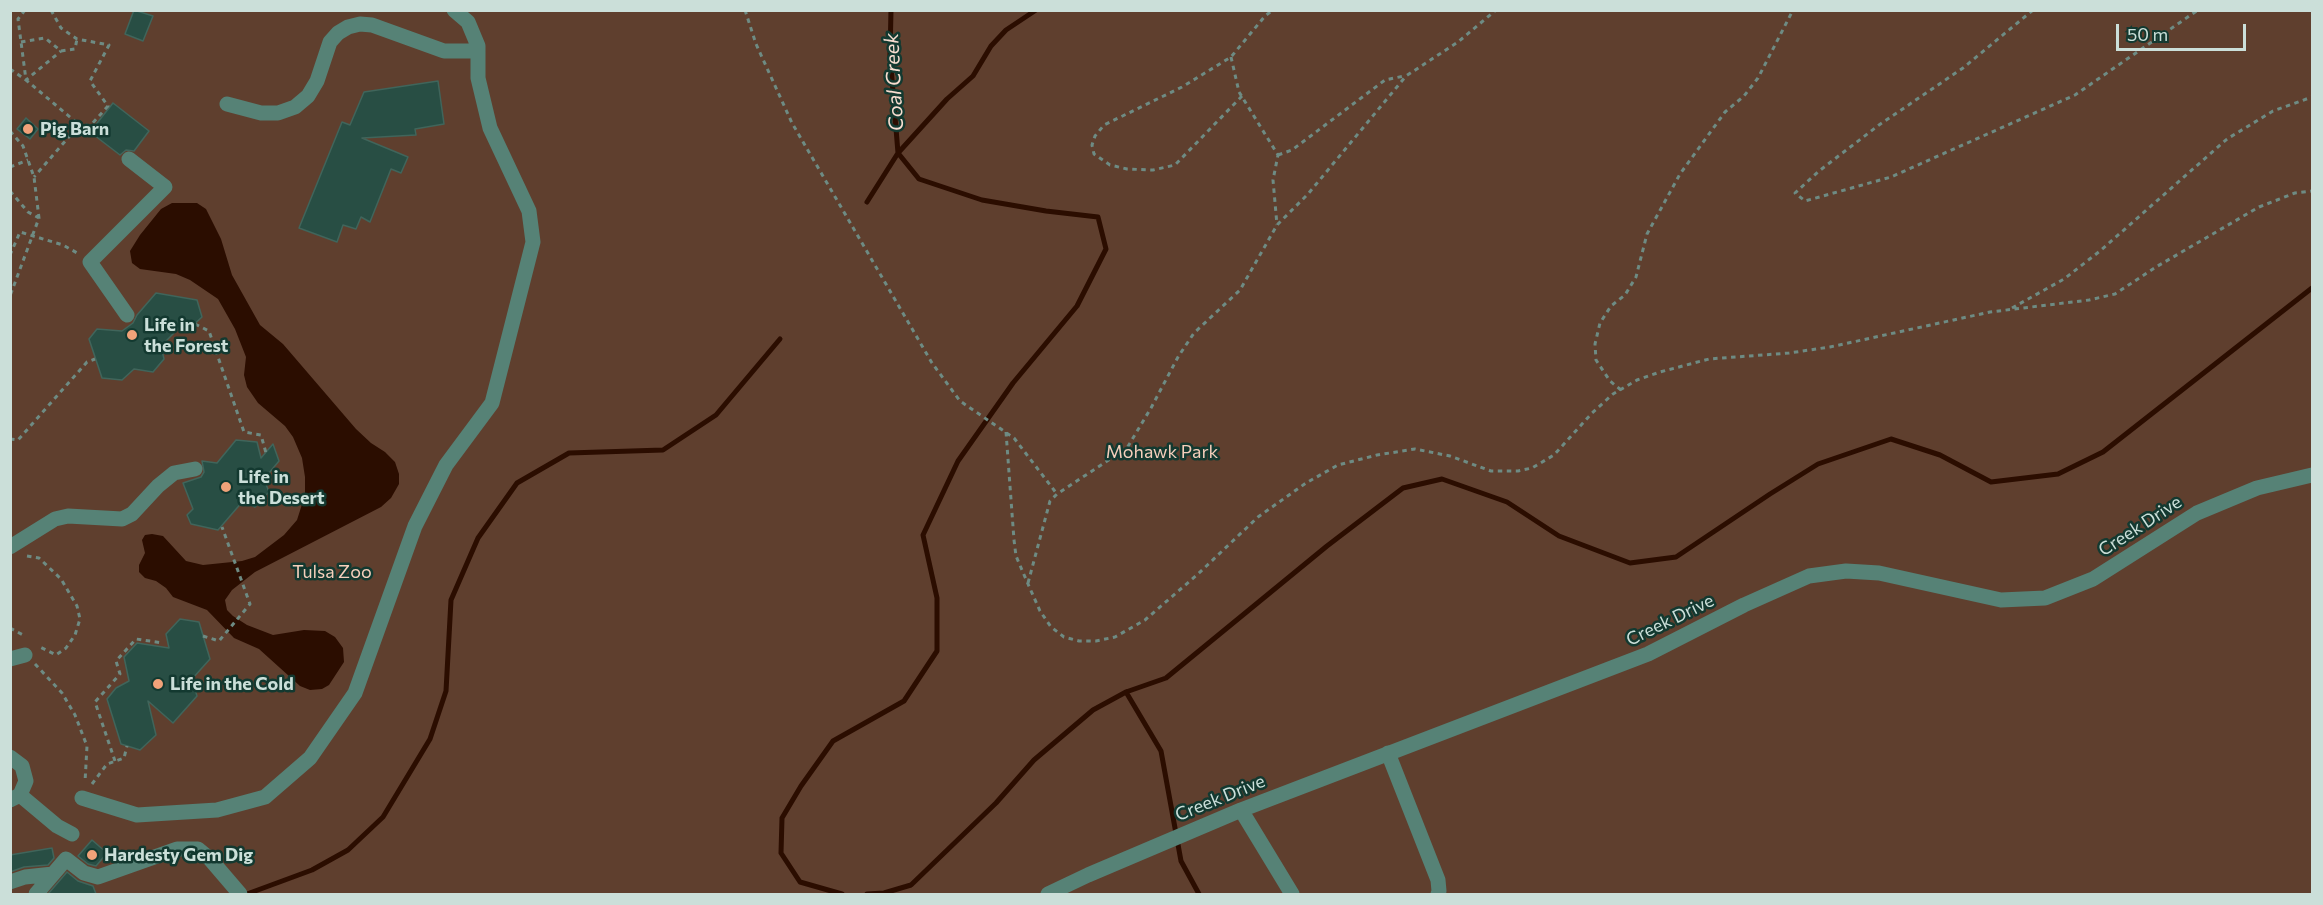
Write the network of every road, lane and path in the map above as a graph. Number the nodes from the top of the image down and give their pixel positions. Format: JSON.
{"nodes":[{"id":1,"x":25,"y":10,"type":"edge"},
{"id":2,"x":51,"y":10,"type":"edge"},
{"id":3,"x":454,"y":10,"type":"edge"},
{"id":4,"x":745,"y":10,"type":"edge"},
{"id":5,"x":1273,"y":10,"type":"edge"},
{"id":6,"x":1496,"y":10,"type":"edge"},
{"id":7,"x":1793,"y":10,"type":"edge"},
{"id":8,"x":2033,"y":10,"type":"edge"},
{"id":9,"x":2198,"y":10,"type":"edge"},
{"id":10,"x":77,"y":39,"type":"junction"},
{"id":11,"x":21,"y":42,"type":"junction"},
{"id":12,"x":61,"y":51,"type":"junction"},
{"id":13,"x":478,"y":51,"type":"junction"},
{"id":14,"x":1231,"y":57,"type":"junction"},
{"id":15,"x":10,"y":69,"type":"edge"},
{"id":16,"x":1406,"y":76,"type":"junction"},
{"id":17,"x":26,"y":80,"type":"junction"},
{"id":18,"x":1242,"y":96,"type":"junction"},
{"id":19,"x":2313,"y":97,"type":"edge"},
{"id":20,"x":227,"y":104,"type":"dead end"},
{"id":21,"x":77,"y":123,"type":"junction"},
{"id":22,"x":10,"y":130,"type":"edge"},
{"id":23,"x":10,"y":140,"type":"edge"},
{"id":24,"x":18,"y":140,"type":"junction"},
{"id":25,"x":1278,"y":155,"type":"junction"},
{"id":26,"x":129,"y":159,"type":"dead end"},
{"id":27,"x":28,"y":160,"type":"junction"},
{"id":28,"x":10,"y":167,"type":"edge"},
{"id":29,"x":34,"y":177,"type":"junction"},
{"id":30,"x":10,"y":191,"type":"edge"},
{"id":31,"x":2313,"y":191,"type":"edge"},
{"id":32,"x":39,"y":218,"type":"junction"},
{"id":33,"x":1277,"y":225,"type":"junction"},
{"id":34,"x":33,"y":236,"type":"junction"},
{"id":35,"x":10,"y":255,"type":"edge"},
{"id":36,"x":90,"y":262,"type":"junction"},
{"id":37,"x":10,"y":275,"type":"edge"},
{"id":38,"x":16,"y":281,"type":"junction"},
{"id":39,"x":10,"y":296,"type":"edge"},
{"id":40,"x":2010,"y":309,"type":"junction"},
{"id":41,"x":127,"y":315,"type":"dead end"},
{"id":42,"x":195,"y":324,"type":"dead end"},
{"id":43,"x":95,"y":359,"type":"dead end"},
{"id":44,"x":1622,"y":390,"type":"junction"},
{"id":45,"x":1006,"y":432,"type":"junction"},
{"id":46,"x":10,"y":439,"type":"edge"},
{"id":47,"x":266,"y":453,"type":"dead end"},
{"id":48,"x":195,"y":469,"type":"dead end"},
{"id":49,"x":2313,"y":475,"type":"edge"},
{"id":50,"x":1057,"y":494,"type":"junction"},
{"id":51,"x":222,"y":527,"type":"dead end"},
{"id":52,"x":10,"y":547,"type":"edge"},
{"id":53,"x":25,"y":555,"type":"dead end"},
{"id":54,"x":1028,"y":584,"type":"junction"},
{"id":55,"x":10,"y":628,"type":"edge"},
{"id":56,"x":23,"y":635,"type":"dead end"},
{"id":57,"x":203,"y":636,"type":"dead end"},
{"id":58,"x":163,"y":643,"type":"dead end"},
{"id":59,"x":23,"y":652,"type":"edge"},
{"id":60,"x":127,"y":746,"type":"dead end"},
{"id":61,"x":1388,"y":753,"type":"junction"},
{"id":62,"x":10,"y":756,"type":"edge"},
{"id":63,"x":115,"y":761,"type":"junction"},
{"id":64,"x":15,"y":798,"type":"edge"},
{"id":65,"x":82,"y":798,"type":"junction"},
{"id":66,"x":1241,"y":810,"type":"junction"},
{"id":67,"x":72,"y":834,"type":"dead end"},
{"id":68,"x":53,"y":874,"type":"junction"},
{"id":69,"x":10,"y":882,"type":"edge"},
{"id":70,"x":36,"y":894,"type":"edge"},
{"id":71,"x":240,"y":894,"type":"edge"},
{"id":72,"x":1048,"y":894,"type":"edge"},
{"id":73,"x":1292,"y":894,"type":"edge"},
{"id":74,"x":1438,"y":894,"type":"edge"}],
"edges":[{"from":1,"to":11,"type":"path"},
{"from":2,"to":10,"type":"path"},
{"from":3,"to":13,"type":"street"},
{"from":4,"to":45,"type":"path"},
{"from":5,"to":14,"type":"path"},
{"from":6,"to":16,"type":"path"},
{"from":7,"to":44,"type":"path"},
{"from":8,"to":9,"type":"path"},
{"from":10,"to":12,"type":"path"},
{"from":10,"to":21,"type":"path"},
{"from":11,"to":12,"type":"path"},
{"from":11,"to":17,"type":"path"},
{"from":12,"to":17,"type":"path"},
{"from":13,"to":20,"type":"street"},
{"from":13,"to":65,"type":"street"},
{"from":14,"to":18,"type":"path"},
{"from":14,"to":18,"type":"path"},
{"from":15,"to":17,"type":"path"},
{"from":16,"to":25,"type":"path"},
{"from":16,"to":33,"type":"path"},
{"from":17,"to":21,"type":"path"},
{"from":18,"to":25,"type":"path"},
{"from":19,"to":40,"type":"path"},
{"from":21,"to":29,"type":"path"},
{"from":22,"to":24,"type":"path"},
{"from":23,"to":24,"type":"path"},
{"from":24,"to":27,"type":"path"},
{"from":25,"to":33,"type":"path"},
{"from":26,"to":36,"type":"street"},
{"from":27,"to":28,"type":"path"},
{"from":27,"to":29,"type":"path"},
{"from":29,"to":32,"type":"path"},
{"from":30,"to":32,"type":"path"},
{"from":31,"to":40,"type":"path"},
{"from":32,"to":34,"type":"path"},
{"from":33,"to":50,"type":"path"},
{"from":34,"to":35,"type":"path"},
{"from":34,"to":36,"type":"path"},
{"from":34,"to":38,"type":"path"},
{"from":36,"to":41,"type":"street"},
{"from":37,"to":38,"type":"path"},
{"from":38,"to":39,"type":"path"},
{"from":40,"to":44,"type":"path"},
{"from":42,"to":47,"type":"path"},
{"from":43,"to":46,"type":"path"},
{"from":44,"to":54,"type":"path"},
{"from":45,"to":50,"type":"path"},
{"from":45,"to":54,"type":"path"},
{"from":48,"to":52,"type":"street"},
{"from":49,"to":61,"type":"street","name":"Creek Drive"},
{"from":50,"to":54,"type":"path"},
{"from":51,"to":57,"type":"path"},
{"from":53,"to":59,"type":"path"},
{"from":55,"to":56,"type":"path"},
{"from":58,"to":63,"type":"path"},
{"from":59,"to":65,"type":"path"},
{"from":60,"to":63,"type":"path"},
{"from":61,"to":66,"type":"street","name":"Creek Drive"},
{"from":61,"to":74,"type":"street"},
{"from":62,"to":64,"type":"street"},
{"from":63,"to":65,"type":"path"},
{"from":64,"to":67,"type":"street"},
{"from":66,"to":72,"type":"street","name":"Creek Drive"},
{"from":66,"to":73,"type":"street"},
{"from":68,"to":69,"type":"street"},
{"from":68,"to":70,"type":"street"},
{"from":68,"to":71,"type":"street"}]}
